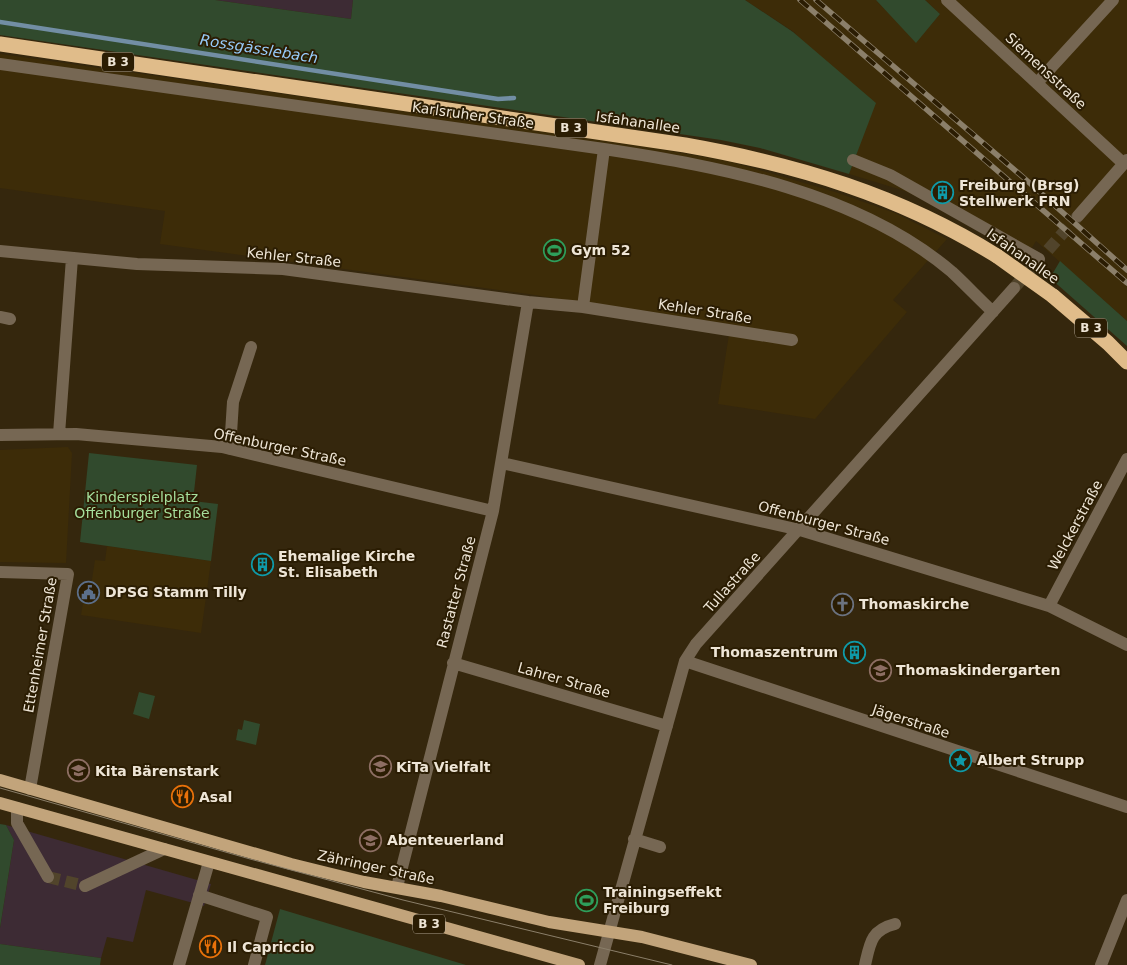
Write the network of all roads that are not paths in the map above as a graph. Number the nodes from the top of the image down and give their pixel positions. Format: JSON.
{"nodes":[{"id":1,"x":948,"y":0,"type":"edge"},
{"id":2,"x":1113,"y":0,"type":"edge"},
{"id":3,"x":0,"y":44,"type":"edge"},
{"id":4,"x":0,"y":64,"type":"edge"},
{"id":5,"x":1037,"y":83,"type":"junction"},
{"id":6,"x":604,"y":149,"type":"junction"},
{"id":7,"x":853,"y":160,"type":"dead end"},
{"id":8,"x":1126,"y":162,"type":"edge"},
{"id":9,"x":1078,"y":216,"type":"tunnel mouth"},
{"id":10,"x":0,"y":251,"type":"edge"},
{"id":11,"x":72,"y":258,"type":"junction"},
{"id":12,"x":1041,"y":258,"type":"dead end"},
{"id":13,"x":1014,"y":288,"type":"tunnel mouth"},
{"id":14,"x":528,"y":302,"type":"junction"},
{"id":15,"x":583,"y":307,"type":"junction"},
{"id":16,"x":993,"y":312,"type":"junction"},
{"id":17,"x":792,"y":340,"type":"dead end"},
{"id":18,"x":251,"y":347,"type":"dead end"},
{"id":19,"x":1127,"y":362,"type":"edge"},
{"id":20,"x":58,"y":434,"type":"junction"},
{"id":21,"x":0,"y":435,"type":"edge"},
{"id":22,"x":230,"y":449,"type":"junction"},
{"id":23,"x":1127,"y":459,"type":"edge"},
{"id":24,"x":502,"y":463,"type":"junction"},
{"id":25,"x":493,"y":510,"type":"junction"},
{"id":26,"x":800,"y":530,"type":"junction"},
{"id":27,"x":0,"y":572,"type":"edge"},
{"id":28,"x":1049,"y":606,"type":"junction"},
{"id":29,"x":1127,"y":645,"type":"edge"},
{"id":30,"x":685,"y":661,"type":"junction"},
{"id":31,"x":453,"y":664,"type":"junction"},
{"id":32,"x":667,"y":726,"type":"junction"},
{"id":33,"x":0,"y":780,"type":"edge"},
{"id":34,"x":30,"y":789,"type":"junction"},
{"id":35,"x":0,"y":803,"type":"edge"},
{"id":36,"x":17,"y":808,"type":"junction"},
{"id":37,"x":1127,"y":808,"type":"edge"},
{"id":38,"x":634,"y":839,"type":"junction"},
{"id":39,"x":660,"y":847,"type":"dead end"},
{"id":40,"x":164,"y":849,"type":"junction"},
{"id":41,"x":209,"y":862,"type":"junction"},
{"id":42,"x":48,"y":877,"type":"dead end"},
{"id":43,"x":86,"y":886,"type":"tunnel mouth"},
{"id":44,"x":397,"y":886,"type":"junction"},
{"id":45,"x":200,"y":895,"type":"junction"},
{"id":46,"x":1127,"y":900,"type":"edge"},
{"id":47,"x":895,"y":924,"type":"dead end"},
{"id":48,"x":608,"y":930,"type":"junction"},
{"id":49,"x":180,"y":965,"type":"edge"},
{"id":50,"x":254,"y":965,"type":"edge"},
{"id":51,"x":579,"y":965,"type":"edge"},
{"id":52,"x":600,"y":965,"type":"edge"},
{"id":53,"x":751,"y":965,"type":"edge"},
{"id":54,"x":865,"y":965,"type":"edge"},
{"id":55,"x":1101,"y":965,"type":"edge"}],
"edges":[{"from":1,"to":5,"type":"street","name":"Siemensstraße"},
{"from":2,"to":5,"type":"street"},
{"from":3,"to":19,"type":"highway","name":"Isfahanallee","number":"B 3","bridge":true},
{"from":4,"to":6,"type":"street","name":"Karlsruher Straße"},
{"from":5,"to":8,"type":"street","name":"Siemensstraße"},
{"from":6,"to":15,"type":"street"},
{"from":6,"to":16,"type":"street","name":"Karlsruher Straße"},
{"from":7,"to":12,"type":"street"},
{"from":8,"to":9,"type":"street"},
{"from":10,"to":11,"type":"street","name":"Kehler Straße"},
{"from":11,"to":14,"type":"street","name":"Kehler Straße"},
{"from":11,"to":20,"type":"street"},
{"from":13,"to":16,"type":"street","name":"Tullastraße"},
{"from":14,"to":15,"type":"street","name":"Kehler Straße"},
{"from":14,"to":24,"type":"street","name":"Rastatter Straße"},
{"from":15,"to":17,"type":"street","name":"Kehler Straße"},
{"from":16,"to":26,"type":"street","name":"Tullastraße"},
{"from":18,"to":22,"type":"street"},
{"from":20,"to":21,"type":"street","name":"Offenburger Straße"},
{"from":20,"to":22,"type":"street","name":"Offenburger Straße"},
{"from":22,"to":25,"type":"street","name":"Offenburger Straße"},
{"from":23,"to":28,"type":"street","name":"Welckerstraße"},
{"from":24,"to":25,"type":"street","name":"Rastatter Straße"},
{"from":24,"to":26,"type":"street","name":"Offenburger Straße"},
{"from":25,"to":31,"type":"street","name":"Rastatter Straße"},
{"from":26,"to":28,"type":"street","name":"Offenburger Straße"},
{"from":26,"to":30,"type":"street","name":"Tullastraße"},
{"from":27,"to":34,"type":"street","name":"Ettenheimer Straße"},
{"from":28,"to":29,"type":"street","name":"Offenburger Straße"},
{"from":30,"to":32,"type":"street","name":"Tullastraße"},
{"from":30,"to":37,"type":"street","name":"Jägerstraße"},
{"from":31,"to":32,"type":"street","name":"Lahrer Straße"},
{"from":31,"to":44,"type":"street","name":"Rastatter Straße"},
{"from":32,"to":38,"type":"street","name":"Tullastraße"},
{"from":33,"to":34,"type":"main road","name":"Zähringer Straße"},
{"from":34,"to":44,"type":"main road","name":"Zähringer Straße"},
{"from":35,"to":36,"type":"main road","number":"B 3"},
{"from":36,"to":40,"type":"main road","number":"B 3"},
{"from":36,"to":42,"type":"street"},
{"from":38,"to":39,"type":"street"},
{"from":38,"to":48,"type":"street","name":"Tullastraße"},
{"from":40,"to":41,"type":"main road","number":"B 3"},
{"from":40,"to":43,"type":"street"},
{"from":41,"to":45,"type":"street"},
{"from":41,"to":51,"type":"main road","number":"B 3"},
{"from":44,"to":48,"type":"main road","name":"Zähringer Straße"},
{"from":45,"to":49,"type":"street"},
{"from":45,"to":50,"type":"street"},
{"from":46,"to":55,"type":"street"},
{"from":47,"to":54,"type":"street"},
{"from":48,"to":52,"type":"street","name":"Tullastraße"},
{"from":48,"to":53,"type":"main road","name":"Zähringer Straße"}]}
